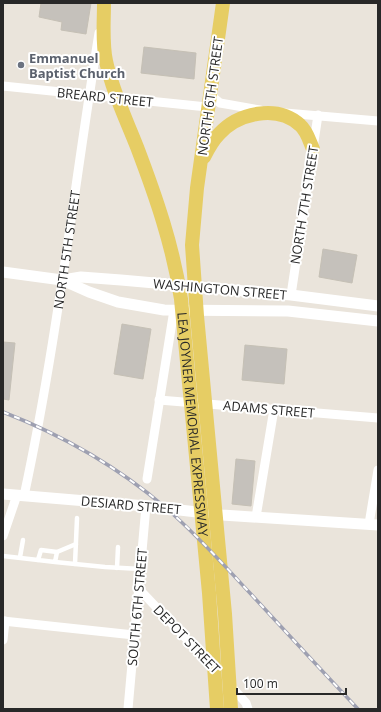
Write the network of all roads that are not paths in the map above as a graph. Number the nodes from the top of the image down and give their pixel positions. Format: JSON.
{"nodes":[{"id":1,"x":104,"y":3,"type":"edge"},
{"id":2,"x":223,"y":3,"type":"edge"},
{"id":3,"x":211,"y":84,"type":"junction"},
{"id":4,"x":3,"y":86,"type":"edge"},
{"id":5,"x":89,"y":96,"type":"junction"},
{"id":6,"x":118,"y":98,"type":"junction"},
{"id":7,"x":208,"y":107,"type":"junction"},
{"id":8,"x":270,"y":112,"type":"junction"},
{"id":9,"x":318,"y":115,"type":"junction"},
{"id":10,"x":378,"y":121,"type":"edge"},
{"id":11,"x":136,"y":146,"type":"joint"},
{"id":12,"x":313,"y":149,"type":"junction"},
{"id":13,"x":200,"y":165,"type":"junction"},
{"id":14,"x":196,"y":188,"type":"joint"},
{"id":15,"x":3,"y":272,"type":"edge"},
{"id":16,"x":62,"y":280,"type":"junction"},
{"id":17,"x":291,"y":295,"type":"junction"},
{"id":18,"x":378,"y":306,"type":"edge"},
{"id":19,"x":174,"y":310,"type":"junction"},
{"id":20,"x":378,"y":321,"type":"edge"},
{"id":21,"x":159,"y":400,"type":"junction"},
{"id":22,"x":274,"y":409,"type":"junction"},
{"id":23,"x":378,"y":418,"type":"edge"},
{"id":24,"x":378,"y":470,"type":"edge"},
{"id":25,"x":147,"y":478,"type":"dead end"},
{"id":26,"x":3,"y":494,"type":"edge"},
{"id":27,"x":20,"y":495,"type":"junction"},
{"id":28,"x":146,"y":506,"type":"junction"},
{"id":29,"x":256,"y":517,"type":"junction"},
{"id":30,"x":77,"y":518,"type":"dead end"},
{"id":31,"x":374,"y":525,"type":"edge"},
{"id":32,"x":3,"y":536,"type":"edge"},
{"id":33,"x":23,"y":540,"type":"dead end"},
{"id":34,"x":76,"y":544,"type":"junction"},
{"id":35,"x":118,"y":547,"type":"dead end"},
{"id":36,"x":57,"y":552,"type":"junction"},
{"id":37,"x":3,"y":556,"type":"edge"},
{"id":38,"x":20,"y":557,"type":"junction"},
{"id":39,"x":38,"y":560,"type":"junction"},
{"id":40,"x":55,"y":562,"type":"junction"},
{"id":41,"x":75,"y":564,"type":"junction"},
{"id":42,"x":117,"y":568,"type":"junction"},
{"id":43,"x":140,"y":569,"type":"junction"},
{"id":44,"x":139,"y":589,"type":"junction"},
{"id":45,"x":4,"y":621,"type":"edge"},
{"id":46,"x":134,"y":635,"type":"junction"},
{"id":47,"x":3,"y":640,"type":"edge"},
{"id":48,"x":128,"y":709,"type":"edge"},
{"id":49,"x":217,"y":709,"type":"edge"},
{"id":50,"x":231,"y":709,"type":"edge"},
{"id":51,"x":248,"y":709,"type":"edge"}],
"edges":[{"from":1,"to":5,"type":"street","name":"NORTH 5TH STREET"},
{"from":1,"to":6,"type":"main road","name":"NORTH 5TH STREET"},
{"from":2,"to":3,"type":"main road","name":"NORTH 6TH STREET"},
{"from":3,"to":7,"type":"main road","name":"NORTH 6TH STREET"},
{"from":3,"to":8,"type":"street"},
{"from":4,"to":5,"type":"street","name":"BREARD STREET"},
{"from":5,"to":6,"type":"street","name":"BREARD STREET"},
{"from":5,"to":16,"type":"street","name":"NORTH 5TH STREET"},
{"from":6,"to":7,"type":"street","name":"BREARD STREET"},
{"from":6,"to":11,"type":"main road","name":"NORTH 5TH STREET"},
{"from":7,"to":13,"type":"main road","name":"NORTH 6TH STREET"},
{"from":8,"to":9,"type":"street"},
{"from":8,"to":12,"type":"main road"},
{"from":8,"to":13,"type":"main road"},
{"from":9,"to":10,"type":"street"},
{"from":9,"to":12,"type":"street","name":"NORTH 7TH STREET"},
{"from":11,"to":49,"type":"main road","name":"LEA JOYNER MEMORIAL EXPRESSWAY"},
{"from":12,"to":17,"type":"street","name":"NORTH 7TH STREET"},
{"from":13,"to":14,"type":"main road","name":"NORTH 6TH STREET"},
{"from":14,"to":50,"type":"main road","name":"LEA JOYNER MEMORIAL EXPRESSWAY"},
{"from":15,"to":16,"type":"street","name":"WASHINGTON STREET"},
{"from":16,"to":17,"type":"street","name":"WASHINGTON STREET"},
{"from":16,"to":19,"type":"street","name":"WASHINGTON STREET"},
{"from":16,"to":27,"type":"street","name":"NORTH 5TH STREET"},
{"from":17,"to":18,"type":"street","name":"WASHINGTON STREET"},
{"from":19,"to":20,"type":"street","name":"WASHINGTON STREET"},
{"from":19,"to":21,"type":"street"},
{"from":21,"to":22,"type":"street","name":"ADAMS STREET"},
{"from":21,"to":25,"type":"street"},
{"from":22,"to":23,"type":"street","name":"ADAMS STREET"},
{"from":22,"to":29,"type":"street"},
{"from":24,"to":31,"type":"street"},
{"from":26,"to":27,"type":"street","name":"DESIARD STREET"},
{"from":27,"to":28,"type":"street","name":"DESIARD STREET"},
{"from":27,"to":32,"type":"street","name":"NORTH 5TH STREET"},
{"from":28,"to":29,"type":"street","name":"DESIARD STREET"},
{"from":28,"to":43,"type":"street","name":"SOUTH 6TH STREET"},
{"from":29,"to":31,"type":"street","name":"DESIARD STREET"},
{"from":30,"to":34,"type":"lane"},
{"from":33,"to":38,"type":"lane"},
{"from":34,"to":36,"type":"lane"},
{"from":34,"to":41,"type":"lane"},
{"from":35,"to":42,"type":"lane"},
{"from":36,"to":39,"type":"lane"},
{"from":36,"to":40,"type":"lane"},
{"from":37,"to":38,"type":"lane"},
{"from":38,"to":39,"type":"lane"},
{"from":39,"to":40,"type":"lane"},
{"from":40,"to":41,"type":"lane"},
{"from":41,"to":42,"type":"lane"},
{"from":42,"to":43,"type":"lane"},
{"from":43,"to":44,"type":"street","name":"SOUTH 6TH STREET"},
{"from":44,"to":46,"type":"street","name":"SOUTH 6TH STREET"},
{"from":44,"to":51,"type":"street","name":"DEPOT STREET"},
{"from":45,"to":46,"type":"street"},
{"from":45,"to":47,"type":"street"},
{"from":46,"to":48,"type":"street","name":"SOUTH 6TH STREET"}]}
